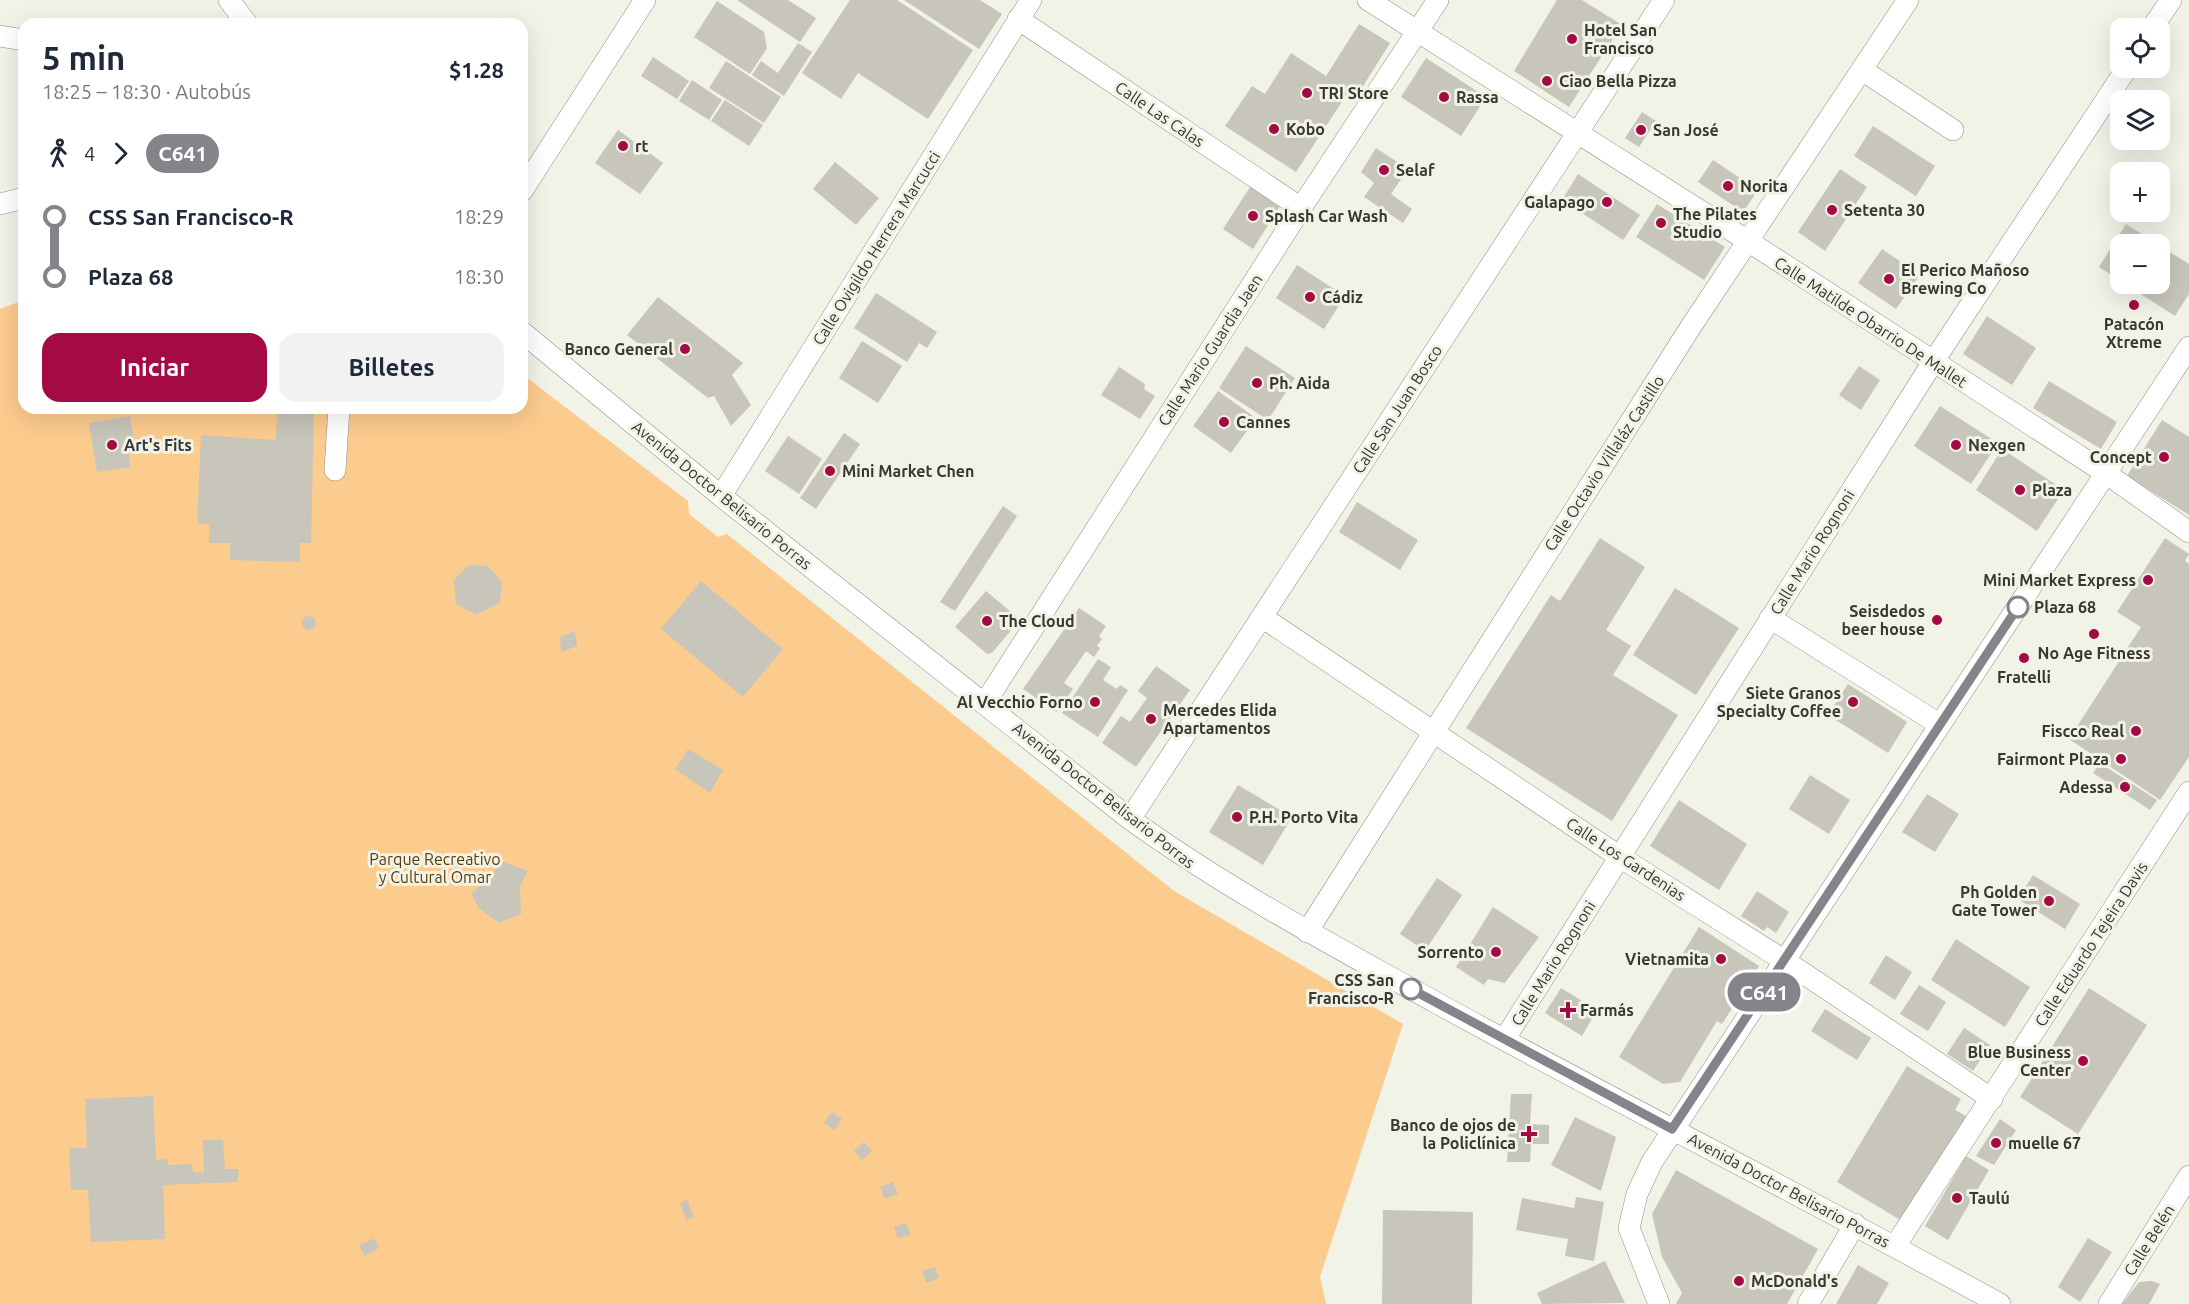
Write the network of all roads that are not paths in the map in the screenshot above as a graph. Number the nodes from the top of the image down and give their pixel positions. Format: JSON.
{"nodes":[{"id":1,"x":229,"y":0,"type":"edge"},
{"id":2,"x":645,"y":0,"type":"edge"},
{"id":3,"x":1031,"y":0,"type":"edge"},
{"id":4,"x":1368,"y":0,"type":"edge"},
{"id":5,"x":1438,"y":0,"type":"edge"},
{"id":6,"x":1664,"y":0,"type":"edge"},
{"id":7,"x":1908,"y":0,"type":"edge"},
{"id":8,"x":2171,"y":0,"type":"edge"},
{"id":9,"x":243,"y":18,"type":"edge"},
{"id":10,"x":2159,"y":18,"type":"edge"},
{"id":11,"x":1018,"y":20,"type":"junction"},
{"id":12,"x":1417,"y":31,"type":"junction"},
{"id":13,"x":0,"y":36,"type":"edge"},
{"id":14,"x":18,"y":39,"type":"edge"},
{"id":15,"x":1862,"y":70,"type":"junction"},
{"id":16,"x":2120,"y":78,"type":"edge"},
{"id":17,"x":1953,"y":129,"type":"dead end"},
{"id":18,"x":1576,"y":133,"type":"junction"},
{"id":19,"x":528,"y":182,"type":"edge"},
{"id":20,"x":18,"y":200,"type":"edge"},
{"id":21,"x":0,"y":204,"type":"edge"},
{"id":22,"x":1301,"y":208,"type":"junction"},
{"id":23,"x":1748,"y":241,"type":"junction"},
{"id":24,"x":528,"y":337,"type":"edge"},
{"id":25,"x":2189,"y":347,"type":"edge"},
{"id":26,"x":1933,"y":362,"type":"junction"},
{"id":27,"x":339,"y":414,"type":"edge"},
{"id":28,"x":335,"y":470,"type":"dead end"},
{"id":29,"x":2107,"y":474,"type":"junction"},
{"id":30,"x":721,"y":496,"type":"junction"},
{"id":31,"x":2189,"y":532,"type":"edge"},
{"id":32,"x":1262,"y":616,"type":"junction"},
{"id":33,"x":1770,"y":618,"type":"junction"},
{"id":34,"x":985,"y":703,"type":"junction"},
{"id":35,"x":1939,"y":724,"type":"junction"},
{"id":36,"x":1432,"y":732,"type":"junction"},
{"id":37,"x":2189,"y":792,"type":"edge"},
{"id":38,"x":1130,"y":819,"type":"junction"},
{"id":39,"x":1620,"y":857,"type":"junction"},
{"id":40,"x":1307,"y":932,"type":"junction"},
{"id":41,"x":1785,"y":961,"type":"junction"},
{"id":42,"x":1504,"y":1040,"type":"junction"},
{"id":43,"x":1992,"y":1099,"type":"junction"},
{"id":44,"x":1672,"y":1129,"type":"junction"},
{"id":45,"x":2189,"y":1176,"type":"edge"},
{"id":46,"x":1855,"y":1224,"type":"junction"},
{"id":47,"x":1895,"y":1246,"type":"junction"},
{"id":48,"x":1659,"y":1304,"type":"edge"},
{"id":49,"x":1808,"y":1304,"type":"edge"},
{"id":50,"x":2000,"y":1304,"type":"edge"},
{"id":51,"x":2109,"y":1304,"type":"edge"}],
"edges":[{"from":1,"to":9,"type":"street"},
{"from":2,"to":19,"type":"street"},
{"from":3,"to":11,"type":"street","name":"Calle Ovigildo Herrera Marcucci"},
{"from":4,"to":12,"type":"street","name":"Calle Matilde Obarrio De Mallet"},
{"from":5,"to":12,"type":"street","name":"Calle Mario Guardia Jaen"},
{"from":6,"to":18,"type":"street","name":"Calle San Juan Bosco"},
{"from":7,"to":15,"type":"street","name":"Calle Octavio Villaláz Castillo"},
{"from":8,"to":10,"type":"street"},
{"from":11,"to":22,"type":"street","name":"Calle Las Calas"},
{"from":11,"to":30,"type":"street","name":"Calle Ovigildo Herrera Marcucci"},
{"from":12,"to":18,"type":"street","name":"Calle Matilde Obarrio De Mallet"},
{"from":12,"to":22,"type":"street","name":"Calle Mario Guardia Jaen"},
{"from":13,"to":14,"type":"street"},
{"from":15,"to":17,"type":"street"},
{"from":15,"to":23,"type":"street","name":"Calle Octavio Villaláz Castillo"},
{"from":16,"to":26,"type":"street","name":"Calle Mario Rognoni"},
{"from":18,"to":23,"type":"street","name":"Calle Matilde Obarrio De Mallet"},
{"from":18,"to":32,"type":"street","name":"Calle San Juan Bosco"},
{"from":20,"to":21,"type":"street"},
{"from":22,"to":34,"type":"street","name":"Calle Mario Guardia Jaen"},
{"from":23,"to":26,"type":"street","name":"Calle Matilde Obarrio De Mallet"},
{"from":23,"to":36,"type":"street","name":"Calle Octavio Villaláz Castillo"},
{"from":24,"to":30,"type":"street","name":"Avenida Doctor Belisario Porras"},
{"from":25,"to":29,"type":"street"},
{"from":26,"to":29,"type":"street","name":"Calle Matilde Obarrio De Mallet"},
{"from":26,"to":33,"type":"street","name":"Calle Mario Rognoni"},
{"from":27,"to":28,"type":"street"},
{"from":29,"to":31,"type":"street","name":"Calle Matilde Obarrio De Mallet"},
{"from":29,"to":35,"type":"street"},
{"from":30,"to":34,"type":"street","name":"Avenida Doctor Belisario Porras"},
{"from":32,"to":36,"type":"street","name":"Calle Los Gardenias"},
{"from":32,"to":38,"type":"street","name":"Calle San Juan Bosco"},
{"from":33,"to":35,"type":"street"},
{"from":33,"to":39,"type":"street","name":"Calle Mario Rognoni"},
{"from":34,"to":38,"type":"street","name":"Avenida Doctor Belisario Porras"},
{"from":35,"to":41,"type":"street"},
{"from":36,"to":39,"type":"street","name":"Calle Los Gardenias"},
{"from":36,"to":40,"type":"street","name":"Calle Octavio Villaláz Castillo"},
{"from":37,"to":43,"type":"street","name":"Calle Eduardo Tejeira Davis"},
{"from":38,"to":40,"type":"street","name":"Avenida Doctor Belisario Porras"},
{"from":39,"to":41,"type":"street","name":"Calle Los Gardenias"},
{"from":39,"to":42,"type":"street","name":"Calle Mario Rognoni"},
{"from":40,"to":42,"type":"street","name":"Avenida Doctor Belisario Porras"},
{"from":41,"to":43,"type":"street","name":"Calle Los Gardenias"},
{"from":41,"to":44,"type":"street"},
{"from":42,"to":44,"type":"street","name":"Avenida Doctor Belisario Porras"},
{"from":43,"to":47,"type":"street","name":"Calle Eduardo Tejeira Davis"},
{"from":44,"to":46,"type":"street","name":"Avenida Doctor Belisario Porras"},
{"from":44,"to":48,"type":"street"},
{"from":45,"to":51,"type":"street","name":"Calle Belén"},
{"from":46,"to":47,"type":"street","name":"Avenida Doctor Belisario Porras"},
{"from":46,"to":49,"type":"street"},
{"from":47,"to":50,"type":"street","name":"Avenida Doctor Belisario Porras"}]}
